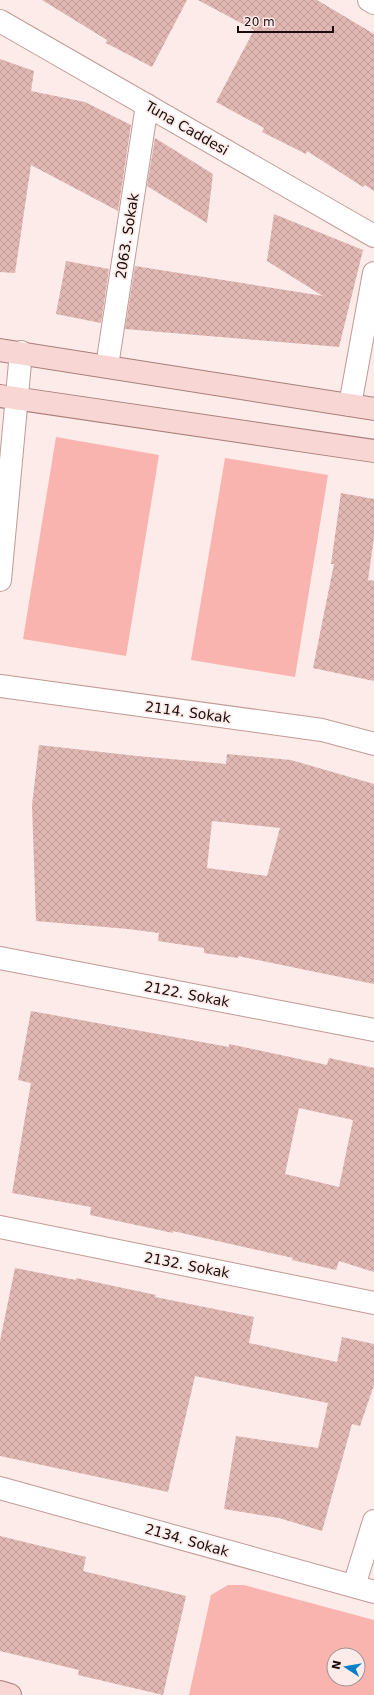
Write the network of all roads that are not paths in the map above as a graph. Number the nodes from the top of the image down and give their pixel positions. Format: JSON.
{"nodes":[{"id":1,"x":369,"y":0,"type":"edge"},
{"id":2,"x":374,"y":3,"type":"edge"},
{"id":3,"x":0,"y":21,"type":"edge"},
{"id":4,"x":147,"y":105,"type":"junction"},
{"id":5,"x":374,"y":236,"type":"edge"},
{"id":6,"x":374,"y":273,"type":"edge"},
{"id":7,"x":0,"y":350,"type":"edge"},
{"id":8,"x":21,"y":352,"type":"junction"},
{"id":9,"x":107,"y":366,"type":"junction"},
{"id":10,"x":8,"y":397,"type":"edge"},
{"id":11,"x":350,"y":405,"type":"junction"},
{"id":12,"x":374,"y":409,"type":"edge"},
{"id":13,"x":374,"y":451,"type":"edge"},
{"id":14,"x":0,"y":580,"type":"edge"},
{"id":15,"x":0,"y":686,"type":"edge"},
{"id":16,"x":374,"y":744,"type":"edge"},
{"id":17,"x":0,"y":958,"type":"edge"},
{"id":18,"x":374,"y":1030,"type":"edge"},
{"id":19,"x":0,"y":1228,"type":"edge"},
{"id":20,"x":374,"y":1303,"type":"edge"},
{"id":21,"x":0,"y":1488,"type":"edge"},
{"id":22,"x":374,"y":1521,"type":"edge"},
{"id":23,"x":364,"y":1589,"type":"edge"},
{"id":24,"x":0,"y":1692,"type":"edge"},
{"id":25,"x":10,"y":1695,"type":"edge"}],
"edges":[{"from":1,"to":2,"type":"street"},
{"from":3,"to":4,"type":"street","name":"Tuna Caddesi"},
{"from":4,"to":5,"type":"street","name":"Tuna Caddesi"},
{"from":4,"to":9,"type":"street","name":"2063. Sokak"},
{"from":6,"to":11,"type":"street"},
{"from":7,"to":8,"type":"main road"},
{"from":8,"to":9,"type":"main road"},
{"from":8,"to":10,"type":"street"},
{"from":9,"to":11,"type":"main road"},
{"from":10,"to":13,"type":"main road"},
{"from":10,"to":14,"type":"street"},
{"from":11,"to":12,"type":"main road"},
{"from":15,"to":16,"type":"street","name":"2114. Sokak"},
{"from":17,"to":18,"type":"street","name":"2122. Sokak"},
{"from":19,"to":20,"type":"street","name":"2132. Sokak"},
{"from":21,"to":23,"type":"street","name":"2134. Sokak"},
{"from":22,"to":23,"type":"street"},
{"from":24,"to":25,"type":"main road"}]}
